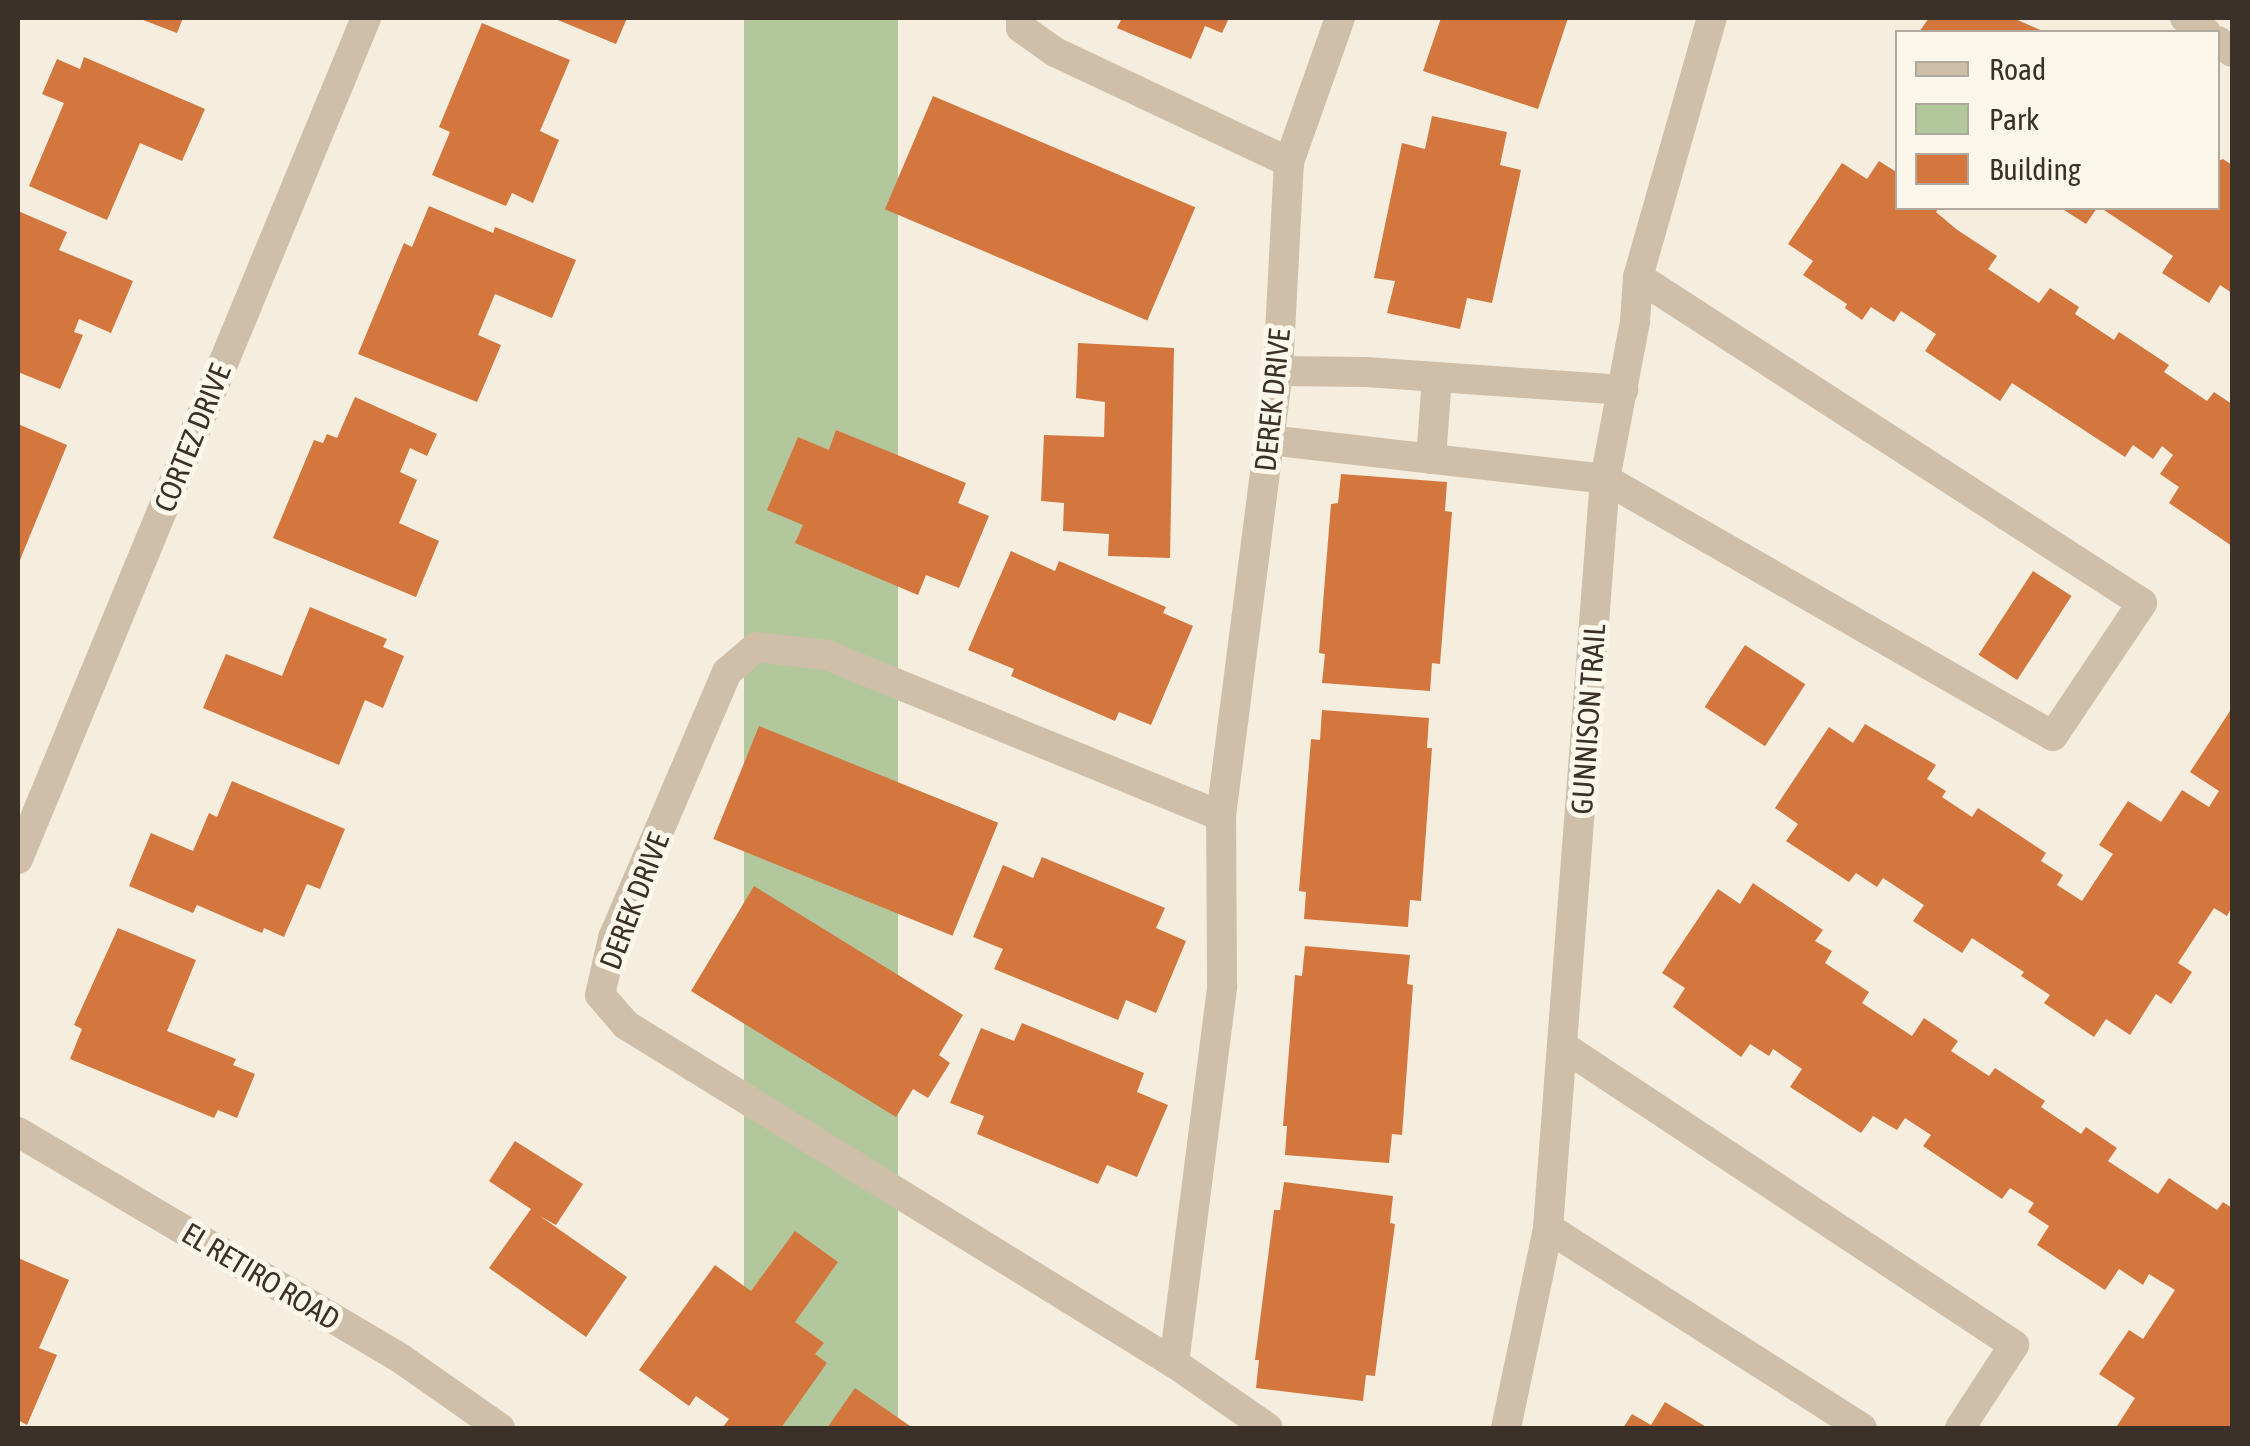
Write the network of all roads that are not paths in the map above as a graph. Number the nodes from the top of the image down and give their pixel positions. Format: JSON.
{"nodes":[{"id":1,"x":366,"y":18,"type":"edge"},
{"id":2,"x":1021,"y":18,"type":"edge"},
{"id":3,"x":1340,"y":18,"type":"edge"},
{"id":4,"x":1712,"y":18,"type":"edge"},
{"id":5,"x":1290,"y":162,"type":"junction"},
{"id":6,"x":1638,"y":277,"type":"junction"},
{"id":7,"x":1278,"y":371,"type":"junction"},
{"id":8,"x":1438,"y":377,"type":"junction"},
{"id":9,"x":1623,"y":390,"type":"junction"},
{"id":10,"x":1270,"y":440,"type":"junction"},
{"id":11,"x":1430,"y":459,"type":"junction"},
{"id":12,"x":1605,"y":479,"type":"junction"},
{"id":13,"x":1221,"y":816,"type":"junction"},
{"id":14,"x":18,"y":859,"type":"edge"},
{"id":15,"x":1564,"y":1046,"type":"junction"},
{"id":16,"x":18,"y":1132,"type":"edge"},
{"id":17,"x":1548,"y":1228,"type":"junction"},
{"id":18,"x":1174,"y":1363,"type":"junction"},
{"id":19,"x":500,"y":1428,"type":"edge"},
{"id":20,"x":1268,"y":1428,"type":"edge"},
{"id":21,"x":1506,"y":1428,"type":"edge"},
{"id":22,"x":1862,"y":1428,"type":"edge"},
{"id":23,"x":1960,"y":1428,"type":"edge"}],
"edges":[{"from":1,"to":14,"type":"street","name":"CORTEZ DRIVE"},
{"from":2,"to":5,"type":"street"},
{"from":3,"to":5,"type":"street","name":"DEREK DRIVE"},
{"from":4,"to":6,"type":"street","name":"GUNNISON TRAIL"},
{"from":5,"to":7,"type":"street","name":"DEREK DRIVE"},
{"from":6,"to":9,"type":"street","name":"GUNNISON TRAIL"},
{"from":6,"to":12,"type":"street"},
{"from":7,"to":8,"type":"street"},
{"from":7,"to":10,"type":"street","name":"DEREK DRIVE"},
{"from":8,"to":9,"type":"street"},
{"from":8,"to":11,"type":"street"},
{"from":9,"to":12,"type":"street","name":"GUNNISON TRAIL"},
{"from":10,"to":11,"type":"street"},
{"from":10,"to":13,"type":"street","name":"DEREK DRIVE"},
{"from":11,"to":12,"type":"street"},
{"from":12,"to":15,"type":"street","name":"GUNNISON TRAIL"},
{"from":13,"to":18,"type":"street","name":"DEREK DRIVE"},
{"from":13,"to":18,"type":"street","name":"DEREK DRIVE"},
{"from":15,"to":17,"type":"street","name":"GUNNISON TRAIL"},
{"from":15,"to":23,"type":"street"},
{"from":16,"to":19,"type":"street","name":"EL RETIRO ROAD"},
{"from":17,"to":21,"type":"street","name":"GUNNISON TRAIL"},
{"from":17,"to":22,"type":"street"},
{"from":18,"to":20,"type":"street","name":"DEREK DRIVE"}]}
